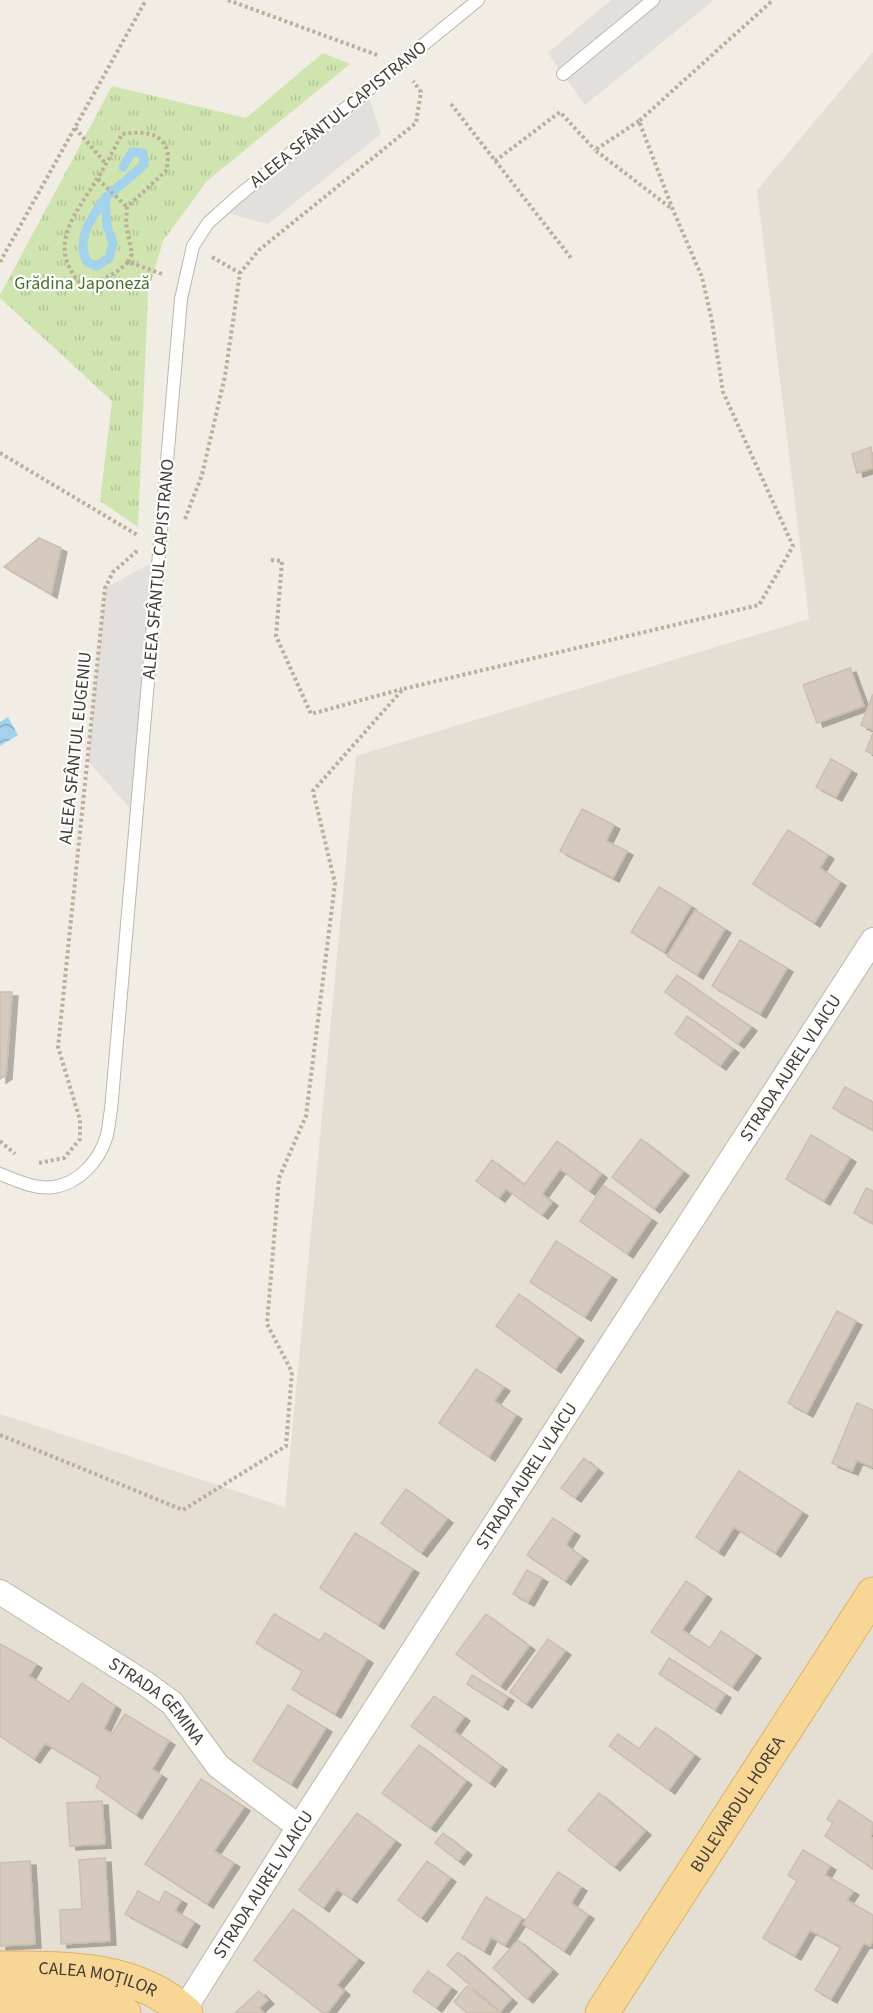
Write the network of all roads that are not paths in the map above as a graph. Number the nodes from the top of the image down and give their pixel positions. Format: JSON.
{"nodes":[{"id":1,"x":478,"y":0,"type":"edge"},
{"id":2,"x":653,"y":0,"type":"edge"},
{"id":3,"x":563,"y":74,"type":"dead end"},
{"id":4,"x":873,"y":940,"type":"edge"},
{"id":5,"x":0,"y":1174,"type":"edge"},
{"id":6,"x":0,"y":1592,"type":"edge"},
{"id":7,"x":873,"y":1594,"type":"edge"},
{"id":8,"x":299,"y":1827,"type":"junction"},
{"id":9,"x":0,"y":1968,"type":"edge"},
{"id":10,"x":0,"y":1997,"type":"edge"},
{"id":11,"x":184,"y":2012,"type":"edge"},
{"id":12,"x":124,"y":2013,"type":"edge"},
{"id":13,"x":602,"y":2013,"type":"edge"}],
"edges":[{"from":1,"to":5,"type":"lane","name":"ALEEA SFÂNTUL CAPISTRANO"},
{"from":2,"to":3,"type":"lane"},
{"from":4,"to":8,"type":"street","name":"STRADA AUREL VLAICU"},
{"from":6,"to":8,"type":"street","name":"STRADA GEMINA"},
{"from":7,"to":13,"type":"main road","name":"BULEVARDUL HOREA"},
{"from":8,"to":11,"type":"street","name":"STRADA AUREL VLAICU"},
{"from":9,"to":11,"type":"main road","name":"CALEA MOȚILOR"},
{"from":10,"to":12,"type":"main road","name":"CALEA MOȚILOR"}]}
